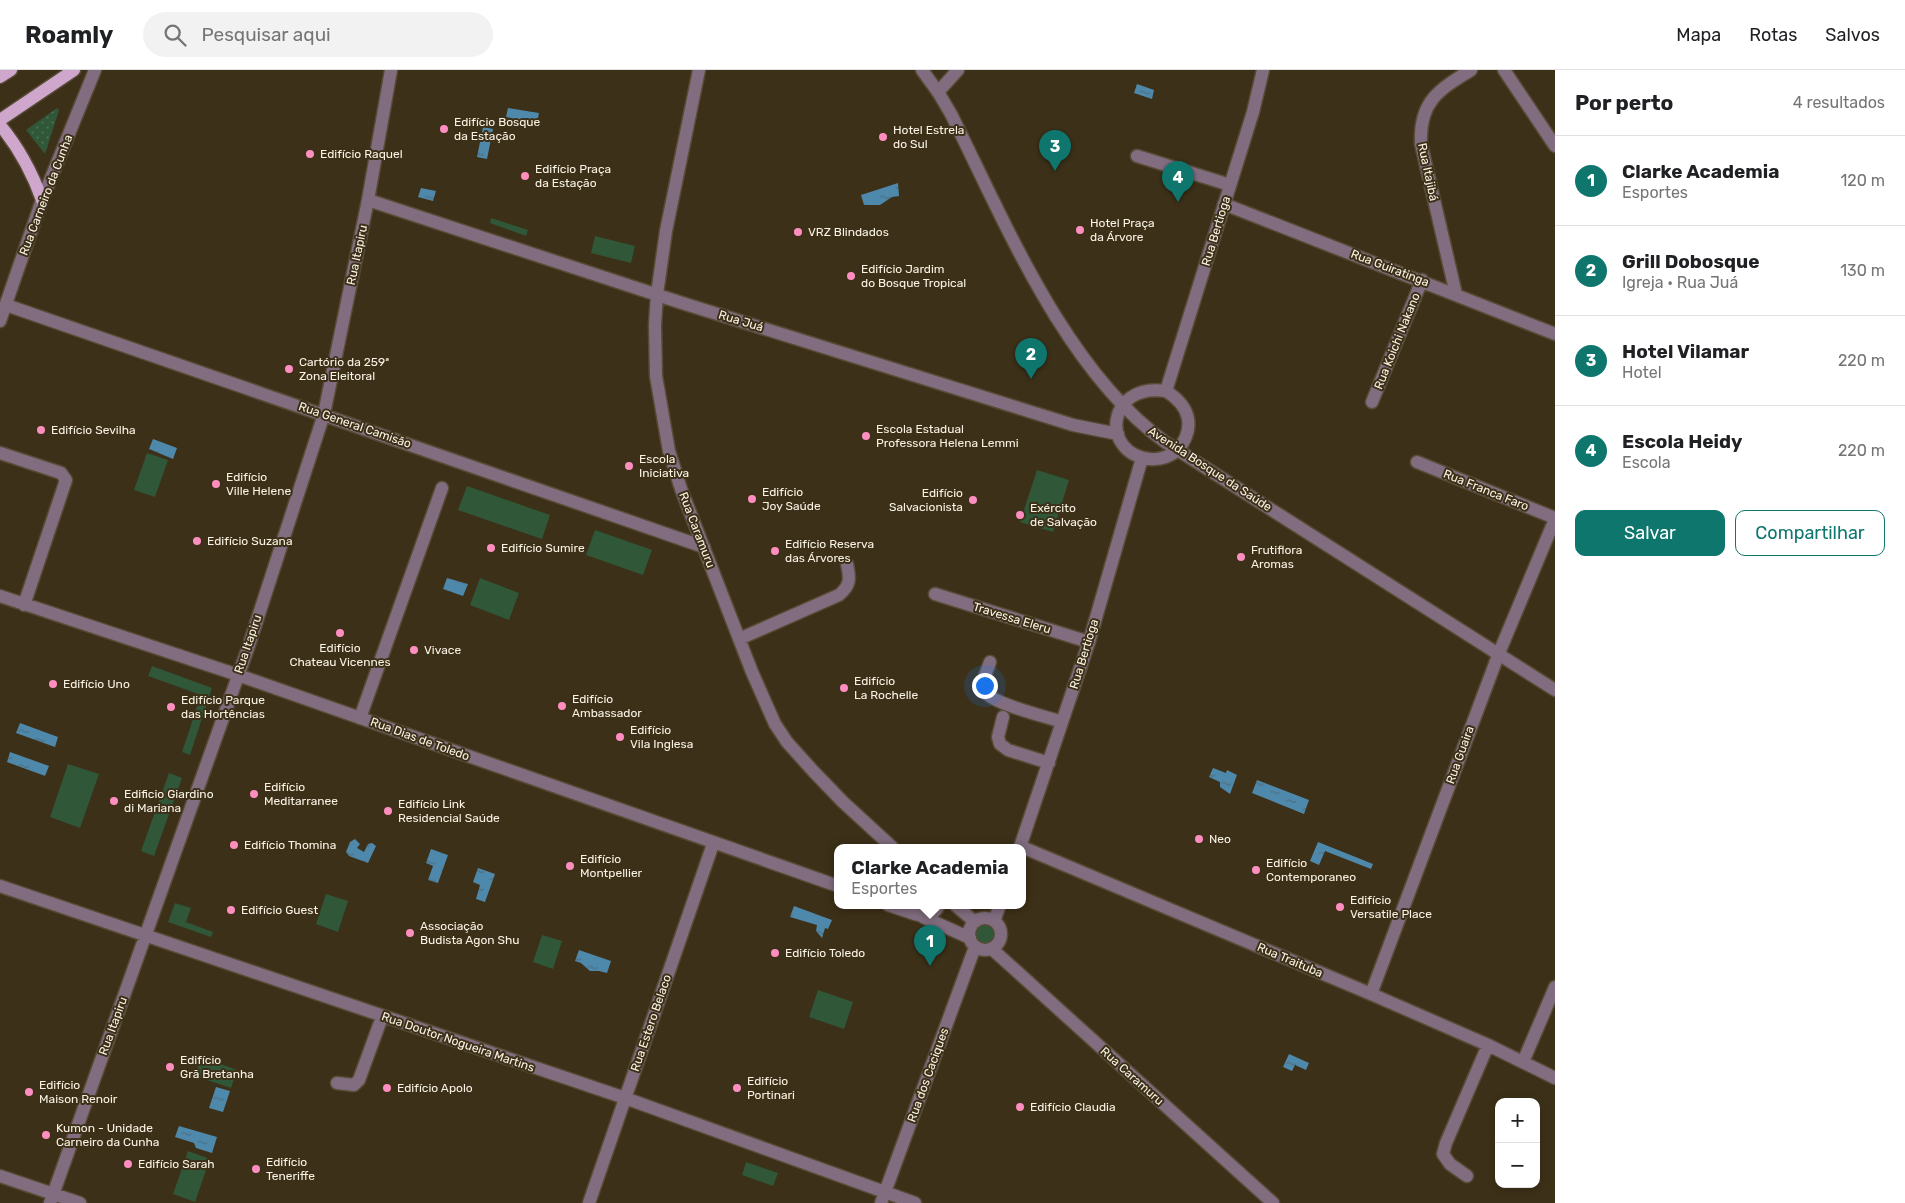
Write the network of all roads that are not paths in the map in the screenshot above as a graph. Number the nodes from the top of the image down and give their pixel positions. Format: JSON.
{"nodes":[{"id":1,"x":11,"y":70,"type":"edge"},
{"id":2,"x":74,"y":70,"type":"edge"},
{"id":3,"x":95,"y":70,"type":"edge"},
{"id":4,"x":391,"y":70,"type":"edge"},
{"id":5,"x":699,"y":70,"type":"edge"},
{"id":6,"x":922,"y":70,"type":"edge"},
{"id":7,"x":958,"y":70,"type":"edge"},
{"id":8,"x":1262,"y":70,"type":"edge"},
{"id":9,"x":1471,"y":70,"type":"edge"},
{"id":10,"x":1504,"y":70,"type":"edge"},
{"id":11,"x":0,"y":77,"type":"edge"},
{"id":12,"x":938,"y":92,"type":"junction"},
{"id":13,"x":0,"y":120,"type":"edge"},
{"id":14,"x":0,"y":125,"type":"edge"},
{"id":15,"x":1555,"y":146,"type":"edge"},
{"id":16,"x":1136,"y":156,"type":"dead end"},
{"id":17,"x":1230,"y":185,"type":"junction"},
{"id":18,"x":42,"y":200,"type":"junction"},
{"id":19,"x":368,"y":200,"type":"junction"},
{"id":20,"x":1224,"y":204,"type":"junction"},
{"id":21,"x":1422,"y":280,"type":"junction"},
{"id":22,"x":657,"y":294,"type":"junction"},
{"id":23,"x":1456,"y":294,"type":"junction"},
{"id":24,"x":6,"y":305,"type":"junction"},
{"id":25,"x":0,"y":321,"type":"edge"},
{"id":26,"x":1555,"y":334,"type":"edge"},
{"id":27,"x":1166,"y":391,"type":"junction"},
{"id":28,"x":1372,"y":402,"type":"dead end"},
{"id":29,"x":1121,"y":405,"type":"junction"},
{"id":30,"x":324,"y":414,"type":"junction"},
{"id":31,"x":1118,"y":434,"type":"junction"},
{"id":32,"x":1178,"y":450,"type":"junction"},
{"id":33,"x":0,"y":453,"type":"edge"},
{"id":34,"x":1142,"y":458,"type":"junction"},
{"id":35,"x":1417,"y":462,"type":"dead end"},
{"id":36,"x":442,"y":488,"type":"dead end"},
{"id":37,"x":1555,"y":518,"type":"edge"},
{"id":38,"x":704,"y":547,"type":"junction"},
{"id":39,"x":847,"y":564,"type":"dead end"},
{"id":40,"x":935,"y":594,"type":"dead end"},
{"id":41,"x":0,"y":596,"type":"edge"},
{"id":42,"x":24,"y":605,"type":"junction"},
{"id":43,"x":739,"y":639,"type":"junction"},
{"id":44,"x":1089,"y":642,"type":"junction"},
{"id":45,"x":1498,"y":653,"type":"junction"},
{"id":46,"x":990,"y":662,"type":"dead end"},
{"id":47,"x":238,"y":674,"type":"junction"},
{"id":48,"x":1555,"y":690,"type":"edge"},
{"id":49,"x":1003,"y":717,"type":"dead end"},
{"id":50,"x":360,"y":718,"type":"junction"},
{"id":51,"x":1062,"y":722,"type":"junction"},
{"id":52,"x":1049,"y":763,"type":"junction"},
{"id":53,"x":713,"y":844,"type":"junction"},
{"id":54,"x":889,"y":844,"type":"edge"},
{"id":55,"x":1022,"y":844,"type":"edge"},
{"id":56,"x":1026,"y":849,"type":"edge"},
{"id":57,"x":834,"y":885,"type":"edge"},
{"id":58,"x":0,"y":886,"type":"edge"},
{"id":59,"x":909,"y":909,"type":"edge"},
{"id":60,"x":937,"y":909,"type":"edge"},
{"id":61,"x":960,"y":909,"type":"edge"},
{"id":62,"x":998,"y":909,"type":"edge"},
{"id":63,"x":923,"y":917,"type":"junction"},
{"id":64,"x":994,"y":921,"type":"junction"},
{"id":65,"x":975,"y":922,"type":"junction"},
{"id":66,"x":145,"y":935,"type":"junction"},
{"id":67,"x":972,"y":942,"type":"junction"},
{"id":68,"x":992,"y":949,"type":"junction"},
{"id":69,"x":1555,"y":987,"type":"edge"},
{"id":70,"x":1371,"y":994,"type":"junction"},
{"id":71,"x":382,"y":1017,"type":"junction"},
{"id":72,"x":1488,"y":1045,"type":"junction"},
{"id":73,"x":1523,"y":1062,"type":"junction"},
{"id":74,"x":1555,"y":1078,"type":"edge"},
{"id":75,"x":337,"y":1083,"type":"dead end"},
{"id":76,"x":625,"y":1098,"type":"junction"},
{"id":77,"x":0,"y":1176,"type":"edge"},
{"id":78,"x":1467,"y":1176,"type":"dead end"},
{"id":79,"x":51,"y":1198,"type":"edge"},
{"id":80,"x":882,"y":1198,"type":"edge"},
{"id":81,"x":80,"y":1203,"type":"edge"},
{"id":82,"x":590,"y":1203,"type":"edge"},
{"id":83,"x":916,"y":1203,"type":"edge"},
{"id":84,"x":1273,"y":1203,"type":"edge"}],
"edges":[{"from":1,"to":11,"type":"main road"},
{"from":2,"to":13,"type":"main road"},
{"from":3,"to":18,"type":"street","name":"Rua Carneiro da Cunha"},
{"from":4,"to":19,"type":"street","name":"Rua Itapiru"},
{"from":5,"to":22,"type":"street","name":"Rua Caramuru"},
{"from":6,"to":12,"type":"street","name":"Avenida Bosque da Saúde"},
{"from":7,"to":12,"type":"street"},
{"from":8,"to":17,"type":"street","name":"Rua Bertioga"},
{"from":9,"to":23,"type":"street","name":"Rua Itajibá"},
{"from":10,"to":15,"type":"street"},
{"from":12,"to":29,"type":"street","name":"Avenida Bosque da Saúde"},
{"from":14,"to":18,"type":"main road"},
{"from":16,"to":17,"type":"street"},
{"from":17,"to":20,"type":"street","name":"Rua Bertioga"},
{"from":18,"to":24,"type":"street","name":"Rua Carneiro da Cunha"},
{"from":19,"to":22,"type":"street","name":"Rua Juá"},
{"from":19,"to":30,"type":"street","name":"Rua Itapiru"},
{"from":20,"to":21,"type":"street","name":"Rua Guiratinga"},
{"from":20,"to":27,"type":"street","name":"Rua Bertioga"},
{"from":21,"to":23,"type":"street","name":"Rua Guiratinga"},
{"from":21,"to":28,"type":"street","name":"Rua Koichi Nakano"},
{"from":22,"to":31,"type":"street","name":"Rua Juá"},
{"from":22,"to":38,"type":"street","name":"Rua Caramuru"},
{"from":23,"to":26,"type":"street","name":"Rua Guiratinga"},
{"from":24,"to":25,"type":"street","name":"Rua Carneiro da Cunha"},
{"from":24,"to":30,"type":"street","name":"Rua General Camisão"},
{"from":27,"to":29,"type":"street"},
{"from":27,"to":32,"type":"street"},
{"from":29,"to":31,"type":"street"},
{"from":29,"to":32,"type":"street","name":"Avenida Bosque da Saúde"},
{"from":30,"to":38,"type":"street","name":"Rua General Camisão"},
{"from":30,"to":47,"type":"street","name":"Rua Itapiru"},
{"from":31,"to":34,"type":"street"},
{"from":32,"to":34,"type":"street"},
{"from":32,"to":45,"type":"street","name":"Avenida Bosque da Saúde"},
{"from":33,"to":42,"type":"street"},
{"from":34,"to":44,"type":"street","name":"Rua Bertioga"},
{"from":35,"to":37,"type":"street","name":"Rua Franca Faro"},
{"from":36,"to":50,"type":"street"},
{"from":37,"to":45,"type":"street","name":"Rua Guaira"},
{"from":38,"to":43,"type":"street","name":"Rua Caramuru"},
{"from":39,"to":43,"type":"street"},
{"from":40,"to":44,"type":"street","name":"Travessa Eleru"},
{"from":41,"to":42,"type":"street","name":"Rua Dias de Toledo"},
{"from":42,"to":47,"type":"street","name":"Rua Dias de Toledo"},
{"from":43,"to":54,"type":"street","name":"Rua Caramuru"},
{"from":44,"to":51,"type":"street","name":"Rua Bertioga"},
{"from":45,"to":48,"type":"street","name":"Avenida Bosque da Saúde"},
{"from":45,"to":70,"type":"street","name":"Rua Guaira"},
{"from":46,"to":51,"type":"street"},
{"from":47,"to":50,"type":"street","name":"Rua Dias de Toledo"},
{"from":47,"to":66,"type":"street","name":"Rua Itapiru"},
{"from":49,"to":52,"type":"street"},
{"from":50,"to":53,"type":"street","name":"Rua Dias de Toledo"},
{"from":51,"to":52,"type":"street","name":"Rua Bertioga"},
{"from":52,"to":55,"type":"street","name":"Rua Bertioga"},
{"from":53,"to":57,"type":"street","name":"Rua Dias de Toledo"},
{"from":53,"to":76,"type":"street","name":"Rua Estero Belaco"},
{"from":56,"to":70,"type":"street","name":"Rua Traituba"},
{"from":58,"to":66,"type":"street","name":"Rua Doutor Nogueira Martins"},
{"from":59,"to":63,"type":"street"},
{"from":60,"to":63,"type":"street"},
{"from":61,"to":65,"type":"street"},
{"from":62,"to":64,"type":"street"},
{"from":63,"to":67,"type":"street"},
{"from":64,"to":65,"type":"street"},
{"from":64,"to":68,"type":"street"},
{"from":65,"to":67,"type":"street"},
{"from":66,"to":71,"type":"street","name":"Rua Doutor Nogueira Martins"},
{"from":66,"to":79,"type":"street","name":"Rua Itapiru"},
{"from":67,"to":68,"type":"street"},
{"from":67,"to":80,"type":"street","name":"Rua dos Caciques"},
{"from":68,"to":84,"type":"street","name":"Rua Caramuru"},
{"from":69,"to":73,"type":"street"},
{"from":70,"to":72,"type":"street","name":"Rua Traituba"},
{"from":71,"to":75,"type":"street"},
{"from":71,"to":76,"type":"street","name":"Rua Doutor Nogueira Martins"},
{"from":72,"to":73,"type":"street","name":"Rua Traituba"},
{"from":72,"to":78,"type":"street"},
{"from":73,"to":74,"type":"street","name":"Rua Traituba"},
{"from":76,"to":80,"type":"street","name":"Rua Doutor Nogueira Martins"},
{"from":76,"to":82,"type":"street","name":"Rua Estero Belaco"},
{"from":77,"to":79,"type":"street"},
{"from":79,"to":81,"type":"street"},
{"from":80,"to":83,"type":"street","name":"Rua Doutor Nogueira Martins"}]}
